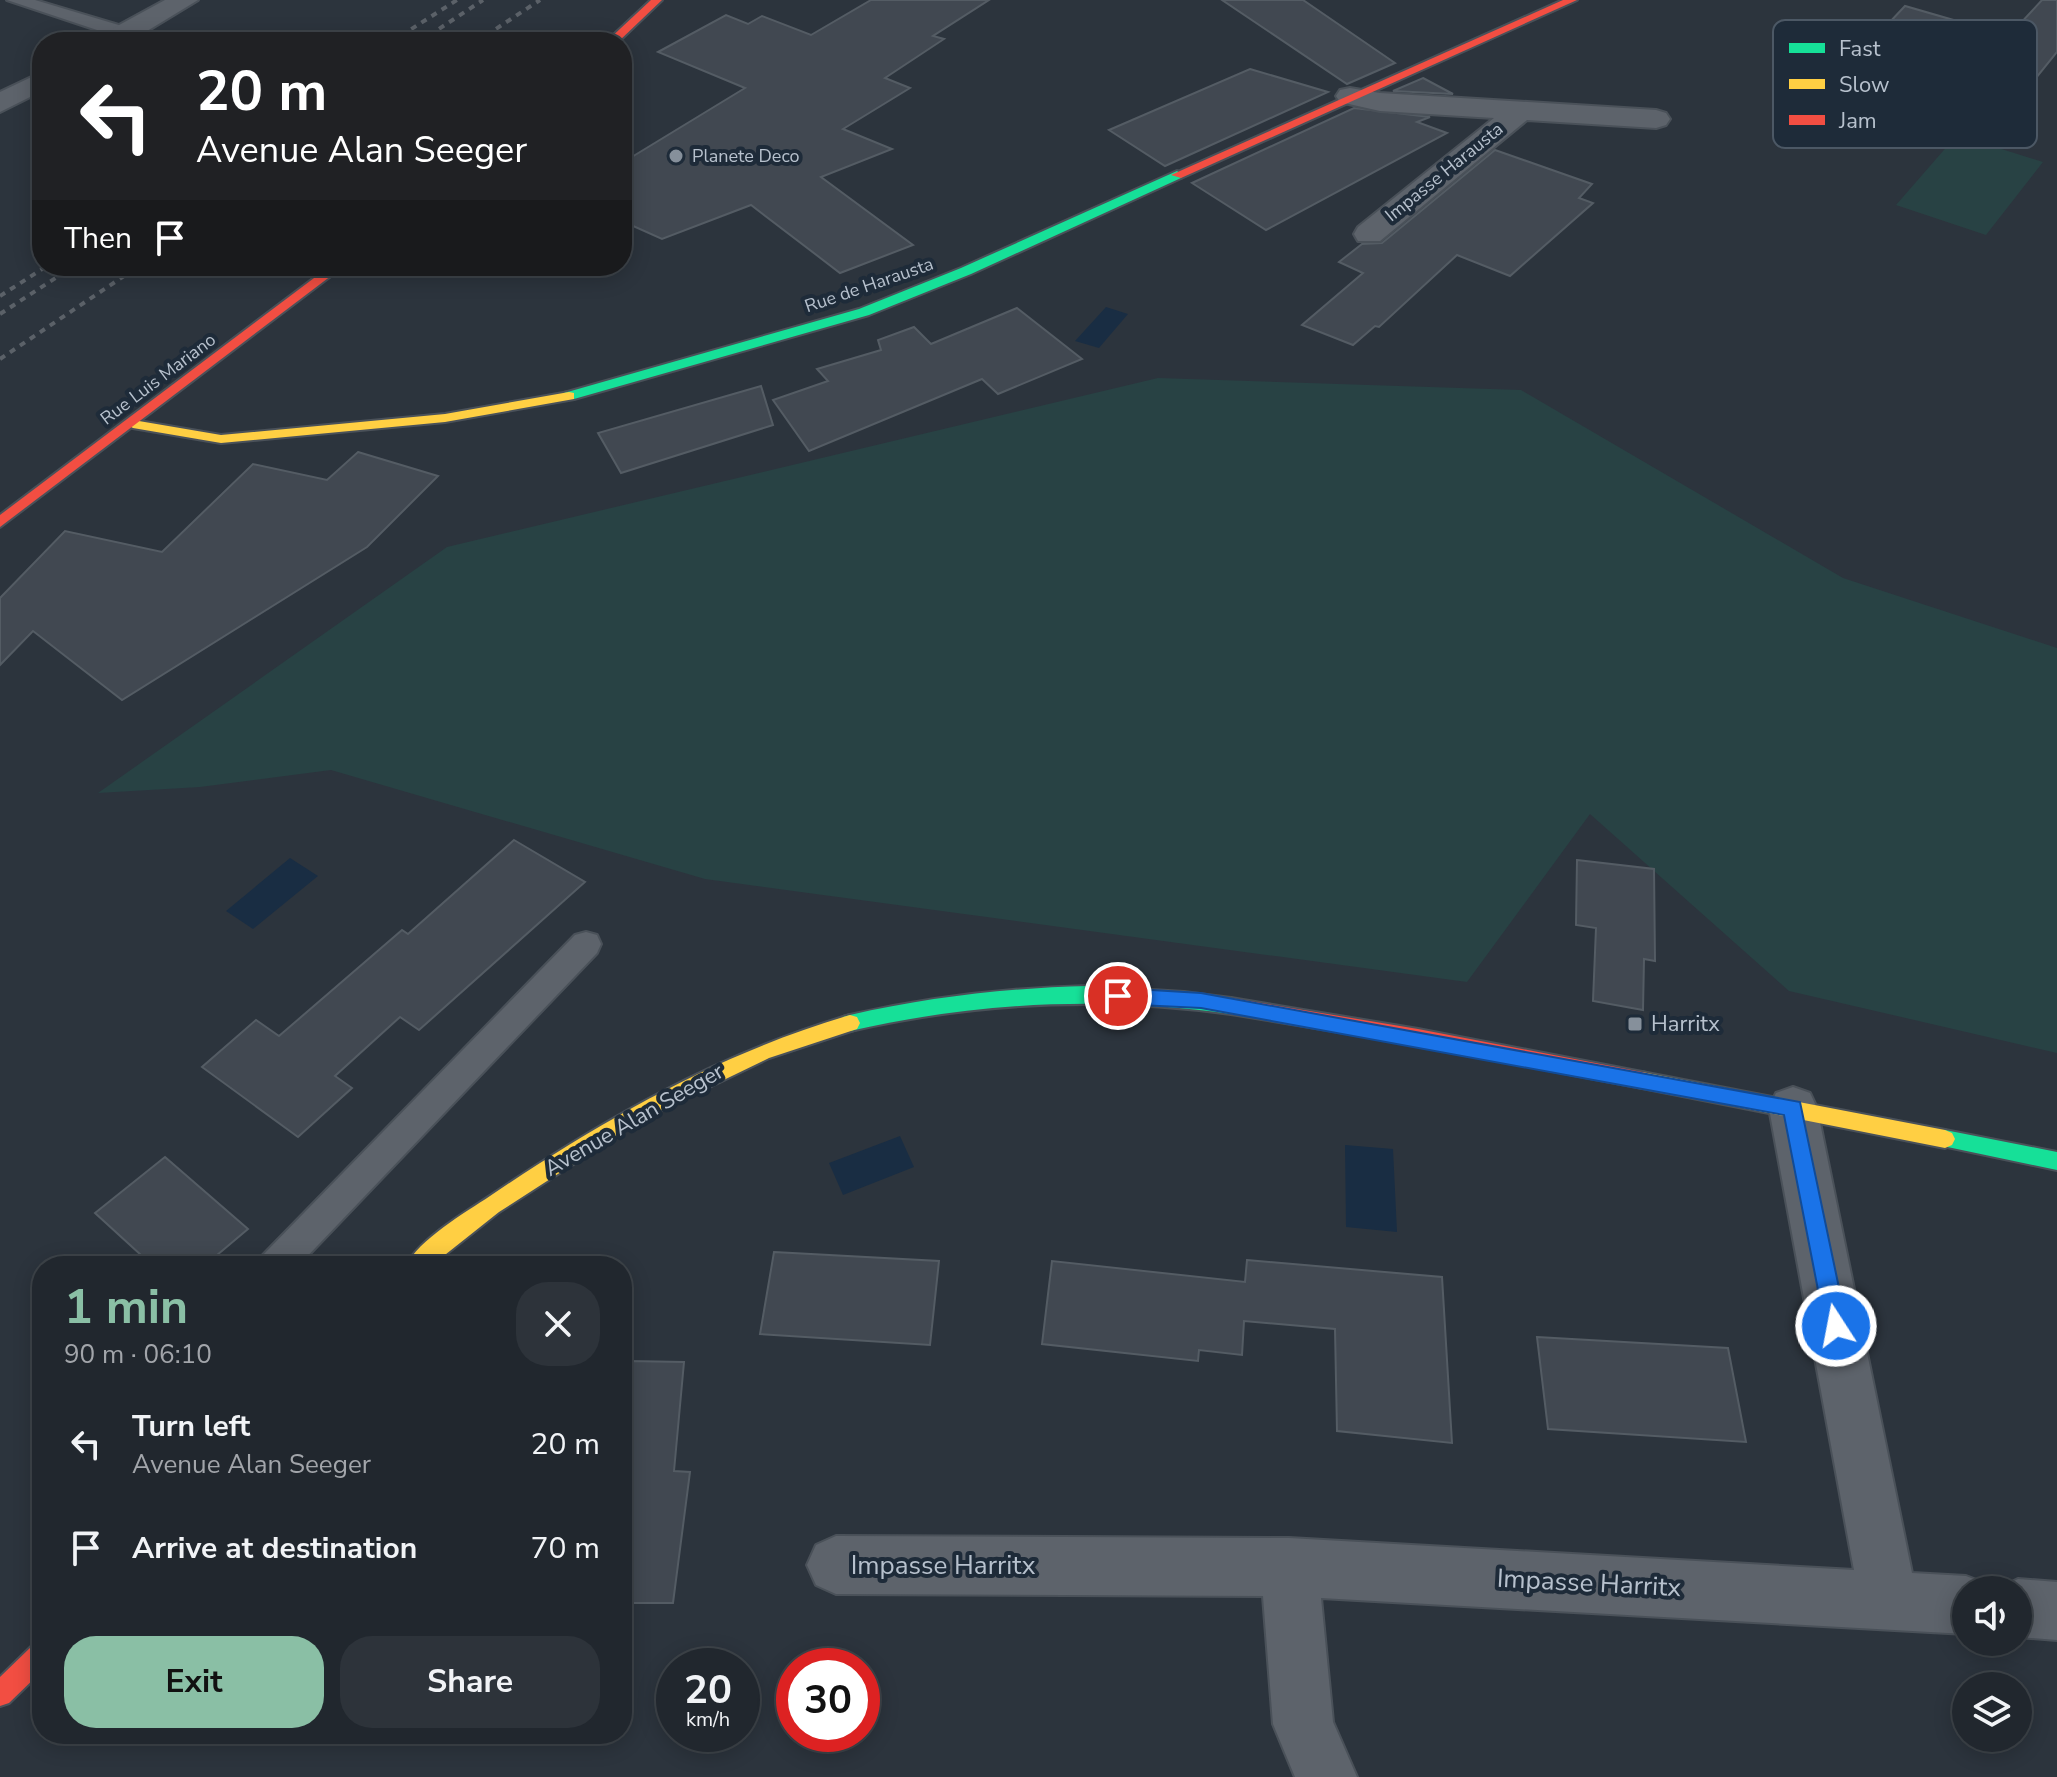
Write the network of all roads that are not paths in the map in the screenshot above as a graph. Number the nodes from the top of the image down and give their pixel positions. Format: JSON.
{"nodes":[{"id":1,"x":16,"y":0,"type":"edge"},
{"id":2,"x":185,"y":0,"type":"edge"},
{"id":3,"x":657,"y":0,"type":"edge"},
{"id":4,"x":1572,"y":0,"type":"edge"},
{"id":5,"x":101,"y":32,"type":"edge"},
{"id":6,"x":128,"y":32,"type":"edge"},
{"id":7,"x":623,"y":32,"type":"edge"},
{"id":8,"x":32,"y":85,"type":"edge"},
{"id":9,"x":1350,"y":96,"type":"junction"},
{"id":10,"x":0,"y":103,"type":"edge"},
{"id":11,"x":1520,"y":111,"type":"junction"},
{"id":12,"x":1656,"y":119,"type":"dead end"},
{"id":13,"x":1369,"y":234,"type":"dead end"},
{"id":14,"x":325,"y":276,"type":"edge"},
{"id":15,"x":133,"y":424,"type":"junction"},
{"id":16,"x":0,"y":522,"type":"edge"},
{"id":17,"x":586,"y":944,"type":"dead end"},
{"id":18,"x":1793,"y":1108,"type":"junction"},
{"id":19,"x":2057,"y":1161,"type":"edge"},
{"id":20,"x":285,"y":1256,"type":"edge"},
{"id":21,"x":427,"y":1256,"type":"edge"},
{"id":22,"x":836,"y":1565,"type":"dead end"},
{"id":23,"x":1289,"y":1567,"type":"junction"},
{"id":24,"x":1888,"y":1599,"type":"junction"},
{"id":25,"x":1952,"y":1604,"type":"edge"},
{"id":26,"x":2032,"y":1609,"type":"edge"},
{"id":27,"x":2057,"y":1611,"type":"edge"},
{"id":28,"x":32,"y":1664,"type":"edge"},
{"id":29,"x":0,"y":1694,"type":"edge"},
{"id":30,"x":1326,"y":1777,"type":"edge"}],
"edges":[{"from":1,"to":5,"type":"lane"},
{"from":2,"to":6,"type":"street"},
{"from":3,"to":7,"type":"street"},
{"from":4,"to":9,"type":"street","name":"Rue de Harausta"},
{"from":8,"to":10,"type":"street"},
{"from":9,"to":11,"type":"street","name":"Impasse Harausta"},
{"from":9,"to":15,"type":"street","name":"Rue de Harausta"},
{"from":11,"to":12,"type":"street","name":"Impasse Harausta"},
{"from":11,"to":13,"type":"street","name":"Impasse Harausta"},
{"from":14,"to":15,"type":"street","name":"Rue Luis Mariano"},
{"from":15,"to":16,"type":"street","name":"Rue Luis Mariano"},
{"from":17,"to":20,"type":"lane"},
{"from":18,"to":19,"type":"street","name":"Avenue Alan Seeger"},
{"from":18,"to":21,"type":"street","name":"Avenue Alan Seeger"},
{"from":18,"to":24,"type":"street"},
{"from":22,"to":23,"type":"street","name":"Impasse Harritx"},
{"from":23,"to":24,"type":"street","name":"Impasse Harritx"},
{"from":23,"to":30,"type":"street"},
{"from":24,"to":25,"type":"street","name":"Impasse Harritx"},
{"from":26,"to":27,"type":"street"},
{"from":28,"to":29,"type":"street"}]}
